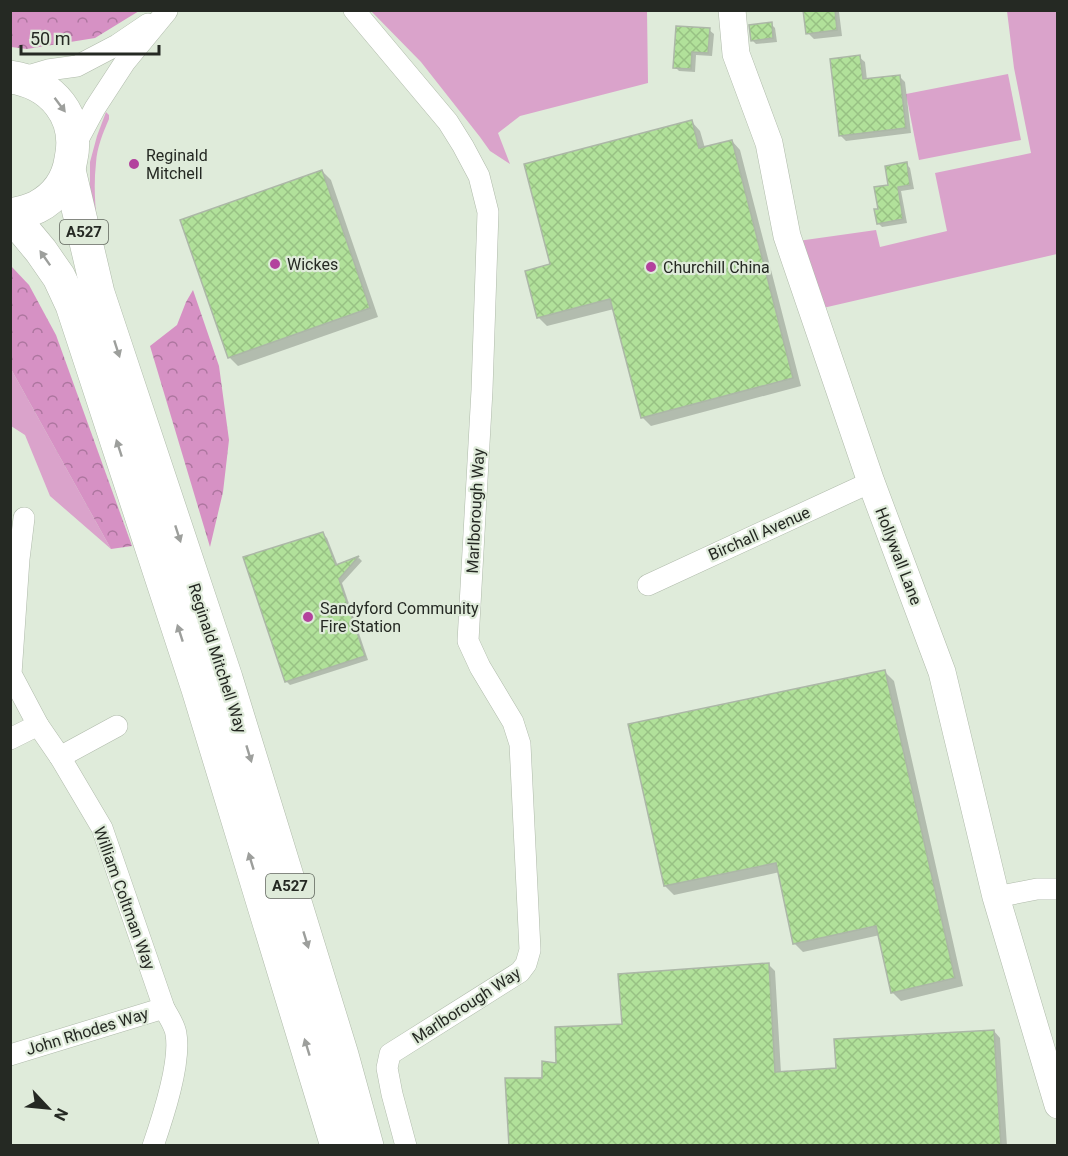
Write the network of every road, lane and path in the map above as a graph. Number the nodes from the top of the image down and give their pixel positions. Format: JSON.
{"nodes":[{"id":1,"x":354,"y":10,"type":"edge"},
{"id":2,"x":732,"y":10,"type":"edge"},
{"id":3,"x":167,"y":11,"type":"edge"},
{"id":4,"x":16,"y":78,"type":"edge"},
{"id":5,"x":72,"y":159,"type":"junction"},
{"id":6,"x":11,"y":215,"type":"edge"},
{"id":7,"x":871,"y":482,"type":"junction"},
{"id":8,"x":24,"y":518,"type":"dead end"},
{"id":9,"x":15,"y":559,"type":"edge"},
{"id":10,"x":648,"y":585,"type":"dead end"},
{"id":11,"x":38,"y":725,"type":"junction"},
{"id":12,"x":117,"y":726,"type":"dead end"},
{"id":13,"x":10,"y":739,"type":"edge"},
{"id":14,"x":60,"y":757,"type":"junction"},
{"id":15,"x":1058,"y":889,"type":"edge"},
{"id":16,"x":996,"y":897,"type":"junction"},
{"id":17,"x":164,"y":1008,"type":"junction"},
{"id":18,"x":10,"y":1055,"type":"edge"},
{"id":19,"x":1058,"y":1106,"type":"edge"},
{"id":20,"x":153,"y":1146,"type":"edge"},
{"id":21,"x":337,"y":1146,"type":"edge"},
{"id":22,"x":367,"y":1146,"type":"edge"},
{"id":23,"x":406,"y":1146,"type":"edge"}],
"edges":[{"from":1,"to":23,"type":"street","name":"Marlborough Way"},
{"from":2,"to":7,"type":"street","name":"Hollywall Lane"},
{"from":3,"to":4,"type":"street"},
{"from":3,"to":5,"type":"street"},
{"from":4,"to":5,"type":"main road","name":"Reginald Mitchell Way","one_way":true},
{"from":5,"to":6,"type":"main road"},
{"from":5,"to":22,"type":"main road","name":"Reginald Mitchell Way","number":"A527","one_way":true},
{"from":21,"to":6,"type":"main road","name":"Reginald Mitchell Way","number":"A527","one_way":true},
{"from":7,"to":10,"type":"street","name":"Birchall Avenue"},
{"from":7,"to":16,"type":"street","name":"Hollywall Lane"},
{"from":8,"to":9,"type":"street","name":"William Coltman Way"},
{"from":9,"to":11,"type":"street","name":"William Coltman Way"},
{"from":11,"to":13,"type":"street"},
{"from":11,"to":14,"type":"street","name":"William Coltman Way"},
{"from":12,"to":14,"type":"street"},
{"from":14,"to":17,"type":"street","name":"William Coltman Way"},
{"from":15,"to":16,"type":"street"},
{"from":16,"to":19,"type":"street","name":"Hollywall Lane"},
{"from":17,"to":18,"type":"street","name":"John Rhodes Way"},
{"from":17,"to":20,"type":"street","name":"William Coltman Way"}]}
